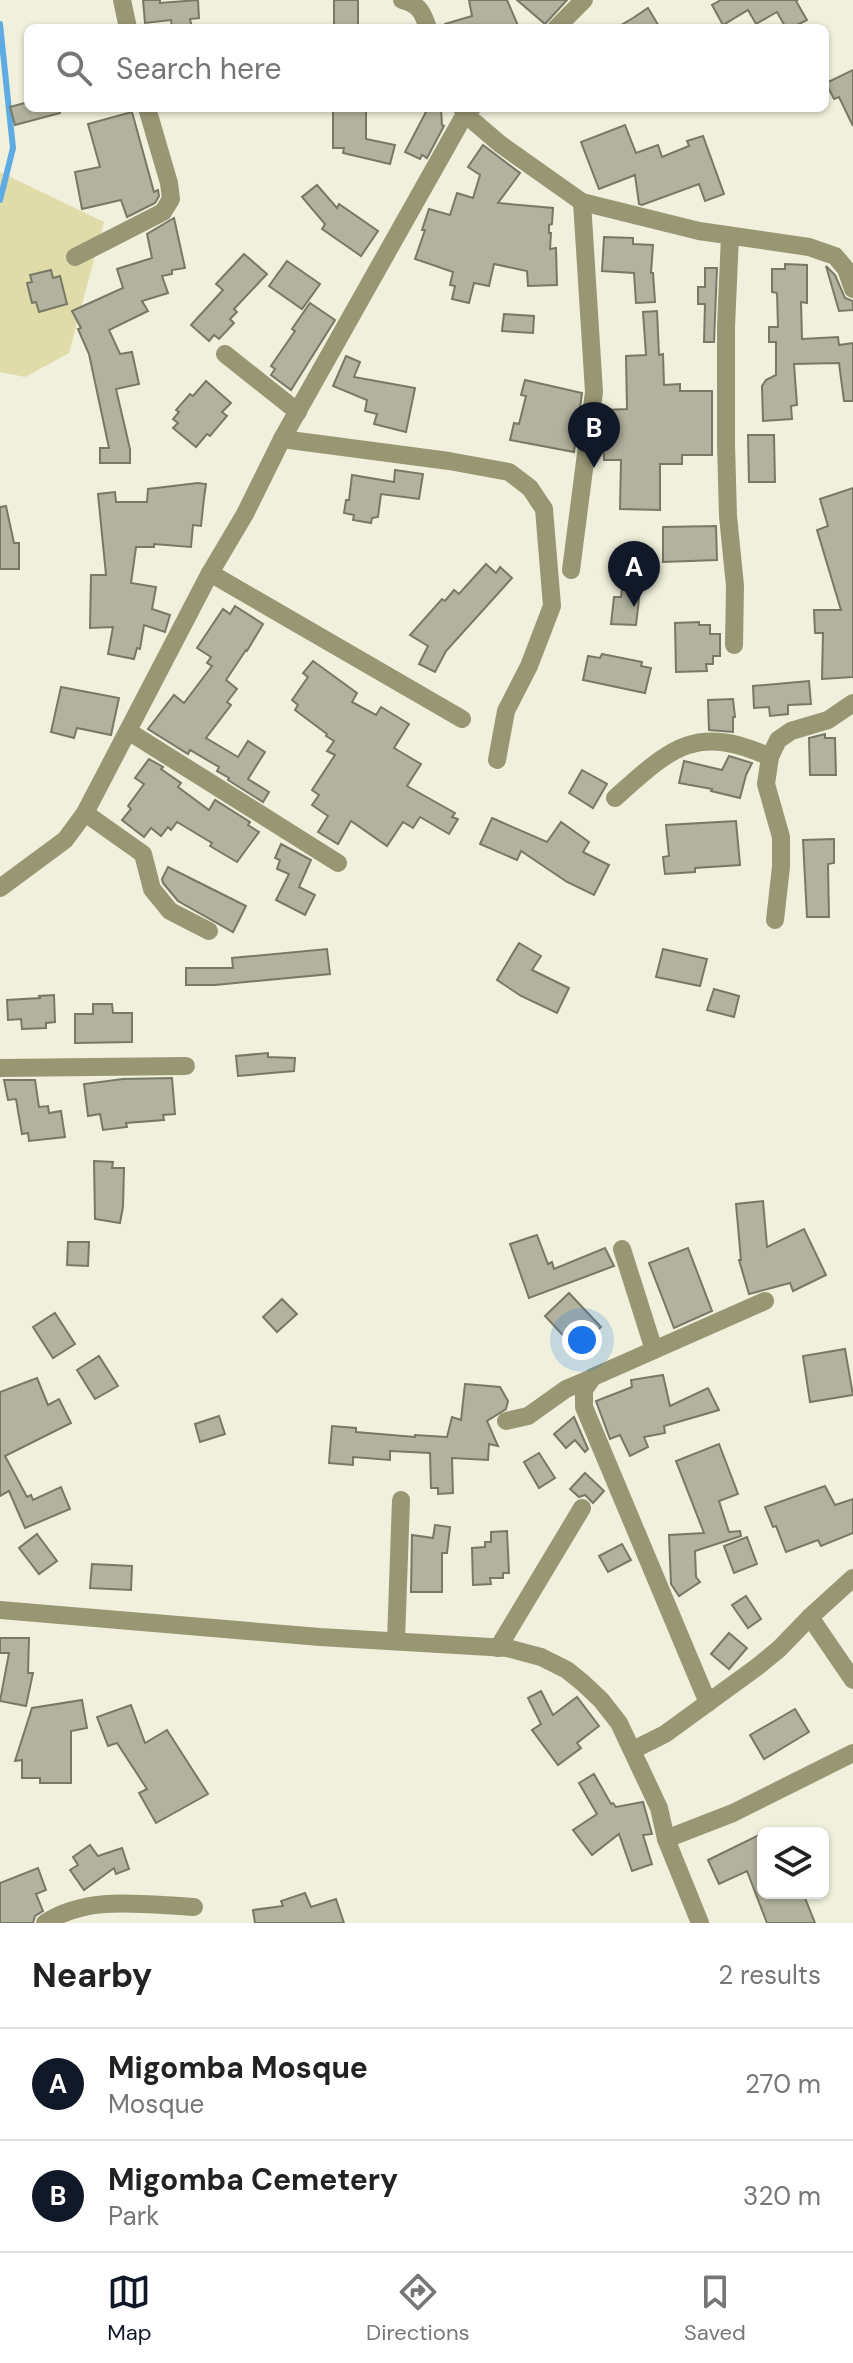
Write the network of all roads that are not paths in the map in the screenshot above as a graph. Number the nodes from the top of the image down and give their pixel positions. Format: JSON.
{"nodes":[{"id":1,"x":122,"y":0,"type":"edge"},
{"id":2,"x":402,"y":0,"type":"edge"},
{"id":3,"x":584,"y":0,"type":"edge"},
{"id":4,"x":127,"y":24,"type":"edge"},
{"id":5,"x":427,"y":24,"type":"edge"},
{"id":6,"x":560,"y":24,"type":"edge"},
{"id":7,"x":148,"y":112,"type":"edge"},
{"id":8,"x":465,"y":112,"type":"edge"},
{"id":9,"x":468,"y":112,"type":"edge"},
{"id":10,"x":582,"y":202,"type":"junction"},
{"id":11,"x":730,"y":236,"type":"junction"},
{"id":12,"x":75,"y":257,"type":"dead end"},
{"id":13,"x":853,"y":289,"type":"edge"},
{"id":14,"x":225,"y":354,"type":"dead end"},
{"id":15,"x":298,"y":412,"type":"junction"},
{"id":16,"x":282,"y":439,"type":"junction"},
{"id":17,"x":571,"y":570,"type":"dead end"},
{"id":18,"x":210,"y":573,"type":"junction"},
{"id":19,"x":734,"y":645,"type":"dead end"},
{"id":20,"x":853,"y":703,"type":"edge"},
{"id":21,"x":462,"y":719,"type":"dead end"},
{"id":22,"x":128,"y":731,"type":"junction"},
{"id":23,"x":770,"y":757,"type":"junction"},
{"id":24,"x":497,"y":760,"type":"dead end"},
{"id":25,"x":615,"y":798,"type":"dead end"},
{"id":26,"x":85,"y":813,"type":"junction"},
{"id":27,"x":338,"y":863,"type":"dead end"},
{"id":28,"x":0,"y":888,"type":"edge"},
{"id":29,"x":775,"y":920,"type":"dead end"},
{"id":30,"x":209,"y":931,"type":"dead end"},
{"id":31,"x":186,"y":1066,"type":"dead end"},
{"id":32,"x":0,"y":1068,"type":"edge"},
{"id":33,"x":622,"y":1249,"type":"dead end"},
{"id":34,"x":765,"y":1301,"type":"dead end"},
{"id":35,"x":654,"y":1350,"type":"junction"},
{"id":36,"x":593,"y":1377,"type":"junction"},
{"id":37,"x":506,"y":1421,"type":"dead end"},
{"id":38,"x":401,"y":1500,"type":"dead end"},
{"id":39,"x":582,"y":1508,"type":"dead end"},
{"id":40,"x":853,"y":1578,"type":"edge"},
{"id":41,"x":0,"y":1610,"type":"edge"},
{"id":42,"x":810,"y":1617,"type":"junction"},
{"id":43,"x":396,"y":1641,"type":"junction"},
{"id":44,"x":498,"y":1648,"type":"junction"},
{"id":45,"x":853,"y":1680,"type":"edge"},
{"id":46,"x":708,"y":1703,"type":"junction"},
{"id":47,"x":633,"y":1750,"type":"junction"},
{"id":48,"x":853,"y":1753,"type":"edge"},
{"id":49,"x":666,"y":1839,"type":"junction"},
{"id":50,"x":194,"y":1907,"type":"dead end"},
{"id":51,"x":45,"y":1923,"type":"edge"},
{"id":52,"x":700,"y":1923,"type":"edge"}],
"edges":[{"from":1,"to":4,"type":"street"},
{"from":2,"to":5,"type":"street"},
{"from":3,"to":6,"type":"street"},
{"from":7,"to":12,"type":"street"},
{"from":8,"to":15,"type":"street"},
{"from":9,"to":10,"type":"street"},
{"from":10,"to":11,"type":"street"},
{"from":10,"to":17,"type":"street"},
{"from":11,"to":13,"type":"street"},
{"from":11,"to":19,"type":"street"},
{"from":14,"to":15,"type":"street"},
{"from":15,"to":16,"type":"street"},
{"from":16,"to":18,"type":"street"},
{"from":16,"to":24,"type":"street"},
{"from":18,"to":21,"type":"street"},
{"from":18,"to":22,"type":"street"},
{"from":20,"to":23,"type":"street"},
{"from":22,"to":26,"type":"street"},
{"from":22,"to":27,"type":"street"},
{"from":23,"to":25,"type":"street"},
{"from":23,"to":29,"type":"street"},
{"from":26,"to":28,"type":"street"},
{"from":26,"to":30,"type":"street"},
{"from":31,"to":32,"type":"street"},
{"from":33,"to":35,"type":"street"},
{"from":34,"to":35,"type":"street"},
{"from":35,"to":36,"type":"street"},
{"from":36,"to":37,"type":"street"},
{"from":36,"to":46,"type":"street"},
{"from":38,"to":43,"type":"street"},
{"from":39,"to":44,"type":"street"},
{"from":40,"to":42,"type":"street"},
{"from":41,"to":43,"type":"street"},
{"from":42,"to":45,"type":"street"},
{"from":42,"to":46,"type":"street"},
{"from":43,"to":44,"type":"street"},
{"from":44,"to":47,"type":"street"},
{"from":46,"to":47,"type":"street"},
{"from":47,"to":49,"type":"street"},
{"from":48,"to":49,"type":"street"},
{"from":49,"to":52,"type":"street"},
{"from":50,"to":51,"type":"street"}]}
